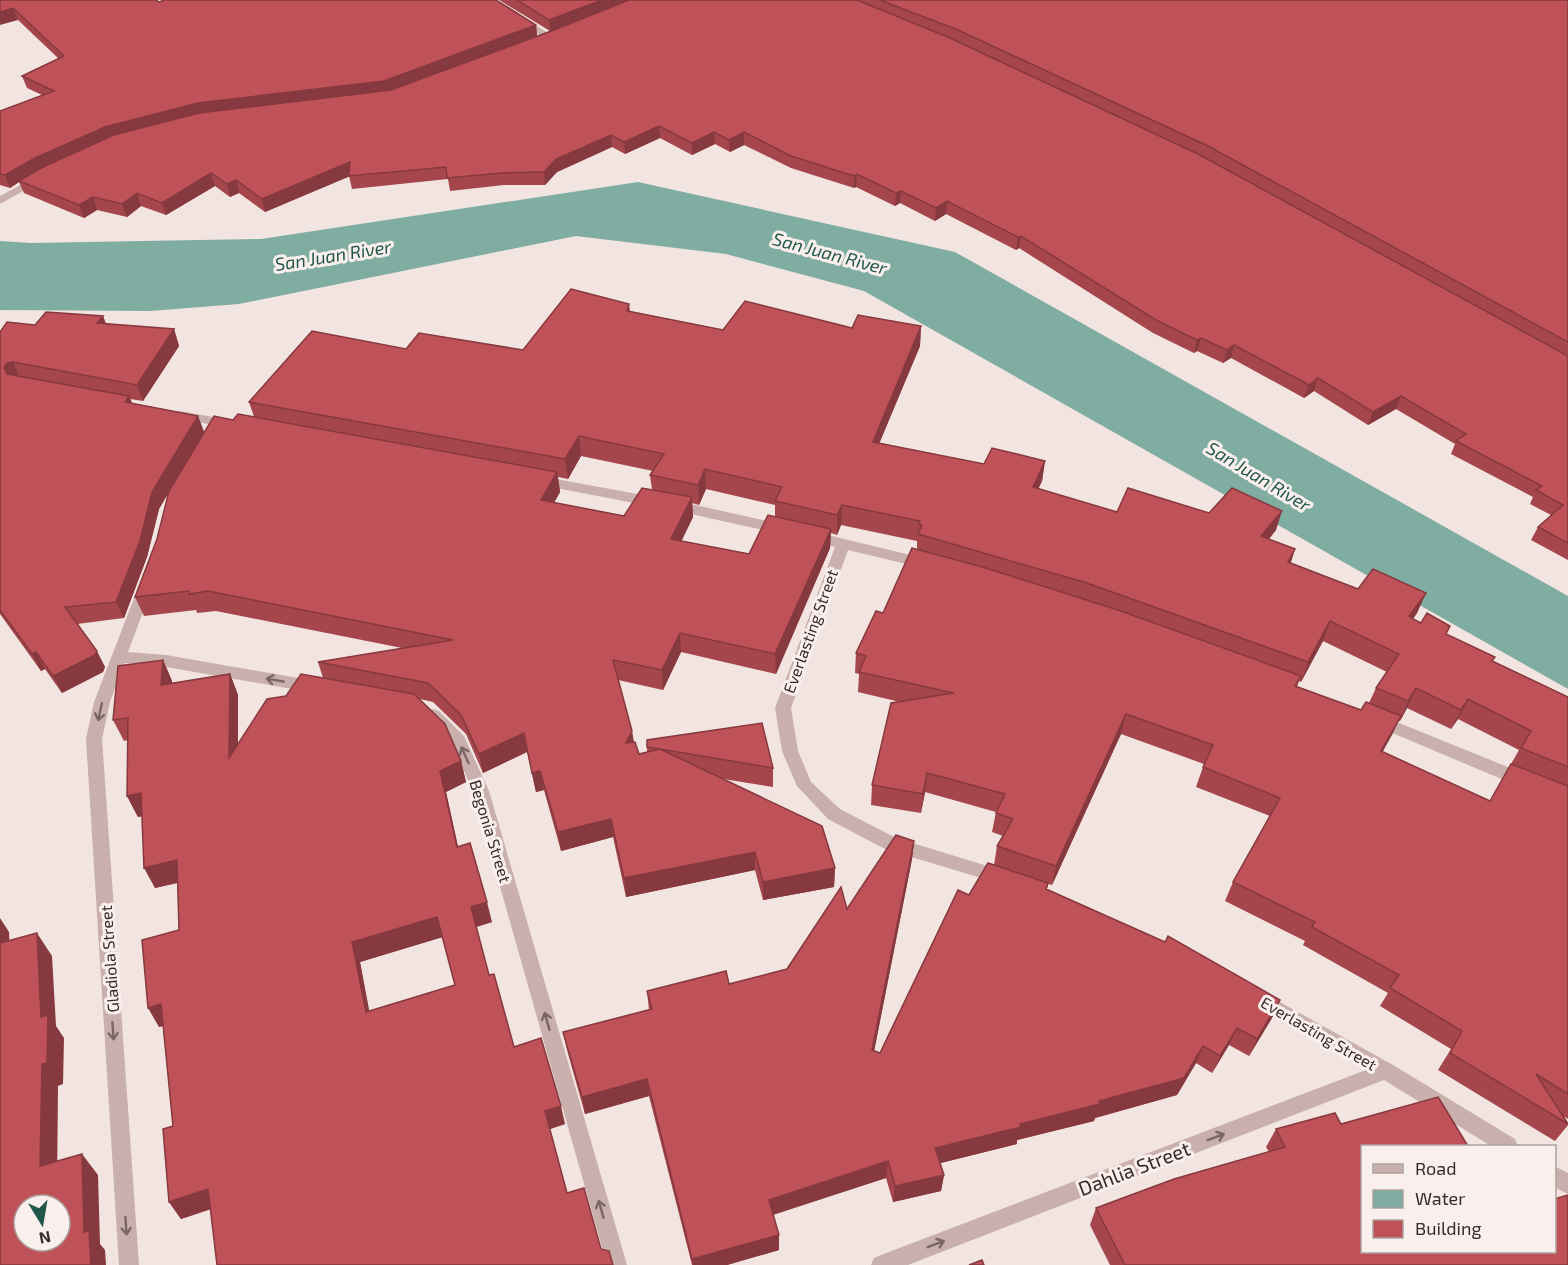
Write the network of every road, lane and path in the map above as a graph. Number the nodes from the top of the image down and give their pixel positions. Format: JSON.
{"nodes":[{"id":1,"x":488,"y":0,"type":"edge"},
{"id":2,"x":562,"y":34,"type":"edge"},
{"id":3,"x":551,"y":39,"type":"junction"},
{"id":4,"x":540,"y":42,"type":"edge"},
{"id":5,"x":45,"y":174,"type":"edge"},
{"id":6,"x":0,"y":201,"type":"edge"},
{"id":7,"x":161,"y":411,"type":"edge"},
{"id":8,"x":243,"y":427,"type":"edge"},
{"id":9,"x":523,"y":478,"type":"edge"},
{"id":10,"x":843,"y":543,"type":"junction"},
{"id":11,"x":939,"y":567,"type":"edge"},
{"id":12,"x":148,"y":580,"type":"edge"},
{"id":13,"x":121,"y":657,"type":"junction"},
{"id":14,"x":336,"y":691,"type":"edge"},
{"id":15,"x":415,"y":706,"type":"edge"},
{"id":16,"x":1364,"y":715,"type":"edge"},
{"id":17,"x":1542,"y":789,"type":"edge"},
{"id":18,"x":1012,"y":881,"type":"edge"},
{"id":19,"x":1246,"y":991,"type":"edge"},
{"id":20,"x":1386,"y":1071,"type":"junction"},
{"id":21,"x":1506,"y":1145,"type":"edge"},
{"id":22,"x":129,"y":1265,"type":"edge"},
{"id":23,"x":617,"y":1265,"type":"edge"},
{"id":24,"x":881,"y":1265,"type":"edge"}],
"edges":[{"from":1,"to":3,"type":"street"},
{"from":2,"to":3,"type":"street"},
{"from":3,"to":4,"type":"street"},
{"from":5,"to":6,"type":"street"},
{"from":7,"to":8,"type":"street"},
{"from":9,"to":10,"type":"street"},
{"from":10,"to":11,"type":"street"},
{"from":10,"to":18,"type":"street","name":"Everlasting Street"},
{"from":12,"to":13,"type":"street","name":"Gladiola Street"},
{"from":14,"to":13,"type":"street","one_way":true},
{"from":13,"to":22,"type":"street","name":"Gladiola Street","one_way":true},
{"from":23,"to":15,"type":"street","name":"Begonia Street","one_way":true},
{"from":16,"to":17,"type":"street"},
{"from":19,"to":20,"type":"street","name":"Everlasting Street"},
{"from":20,"to":21,"type":"street","name":"Everlasting Street"},
{"from":24,"to":20,"type":"street","name":"Dahlia Street","one_way":true}]}
